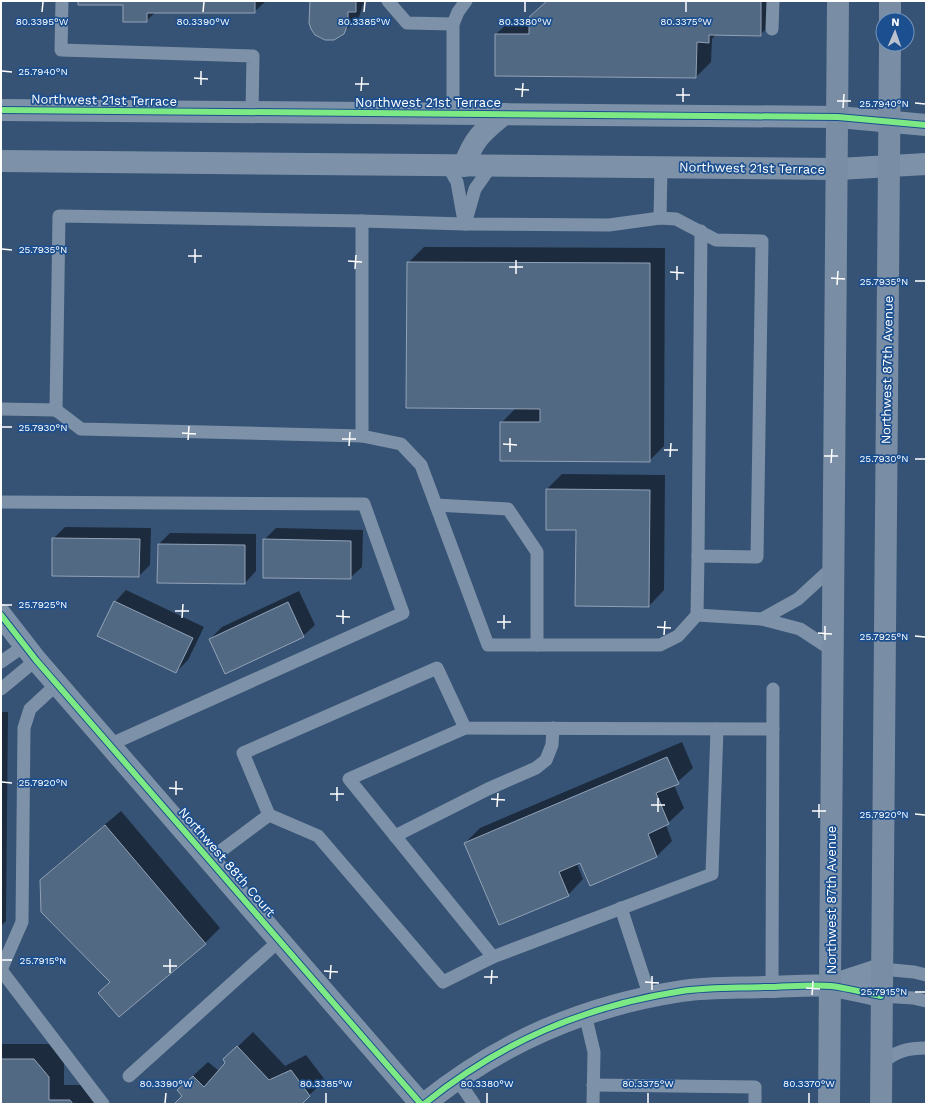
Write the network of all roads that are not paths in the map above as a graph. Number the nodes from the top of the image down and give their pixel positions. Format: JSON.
{"nodes":[{"id":1,"x":62,"y":1,"type":"edge"},
{"id":2,"x":388,"y":1,"type":"edge"},
{"id":3,"x":466,"y":1,"type":"edge"},
{"id":4,"x":773,"y":1,"type":"edge"},
{"id":5,"x":838,"y":1,"type":"edge"},
{"id":6,"x":890,"y":1,"type":"edge"},
{"id":7,"x":890,"y":12,"type":"edge"},
{"id":8,"x":453,"y":24,"type":"junction"},
{"id":9,"x":772,"y":29,"type":"dead end"},
{"id":10,"x":890,"y":52,"type":"edge"},
{"id":11,"x":1,"y":110,"type":"edge"},
{"id":12,"x":252,"y":112,"type":"junction"},
{"id":13,"x":453,"y":114,"type":"junction"},
{"id":14,"x":504,"y":114,"type":"junction"},
{"id":15,"x":838,"y":117,"type":"junction"},
{"id":16,"x":889,"y":123,"type":"junction"},
{"id":17,"x":926,"y":125,"type":"edge"},
{"id":18,"x":1,"y":161,"type":"edge"},
{"id":19,"x":926,"y":164,"type":"edge"},
{"id":20,"x":456,"y":166,"type":"junction"},
{"id":21,"x":491,"y":166,"type":"junction"},
{"id":22,"x":889,"y":166,"type":"junction"},
{"id":23,"x":661,"y":167,"type":"junction"},
{"id":24,"x":838,"y":168,"type":"junction"},
{"id":25,"x":660,"y":218,"type":"junction"},
{"id":26,"x":362,"y":221,"type":"junction"},
{"id":27,"x":464,"y":224,"type":"junction"},
{"id":28,"x":701,"y":231,"type":"junction"},
{"id":29,"x":1,"y":410,"type":"edge"},
{"id":30,"x":56,"y":410,"type":"junction"},
{"id":31,"x":362,"y":436,"type":"junction"},
{"id":32,"x":1,"y":502,"type":"edge"},
{"id":33,"x":436,"y":505,"type":"junction"},
{"id":34,"x":698,"y":556,"type":"junction"},
{"id":35,"x":834,"y":566,"type":"junction"},
{"id":36,"x":1,"y":615,"type":"edge"},
{"id":37,"x":697,"y":615,"type":"junction"},
{"id":38,"x":762,"y":619,"type":"junction"},
{"id":39,"x":537,"y":645,"type":"junction"},
{"id":40,"x":832,"y":650,"type":"junction"},
{"id":41,"x":30,"y":653,"type":"junction"},
{"id":42,"x":1,"y":662,"type":"edge"},
{"id":43,"x":57,"y":684,"type":"junction"},
{"id":44,"x":1,"y":689,"type":"edge"},
{"id":45,"x":773,"y":690,"type":"dead end"},
{"id":46,"x":465,"y":728,"type":"junction"},
{"id":47,"x":553,"y":728,"type":"junction"},
{"id":48,"x":717,"y":729,"type":"junction"},
{"id":49,"x":773,"y":729,"type":"junction"},
{"id":50,"x":110,"y":745,"type":"junction"},
{"id":51,"x":269,"y":815,"type":"junction"},
{"id":52,"x":395,"y":836,"type":"junction"},
{"id":53,"x":210,"y":859,"type":"junction"},
{"id":54,"x":620,"y":908,"type":"junction"},
{"id":55,"x":280,"y":940,"type":"junction"},
{"id":56,"x":493,"y":957,"type":"junction"},
{"id":57,"x":881,"y":969,"type":"junction"},
{"id":58,"x":1,"y":970,"type":"edge"},
{"id":59,"x":926,"y":975,"type":"edge"},
{"id":60,"x":830,"y":986,"type":"junction"},
{"id":61,"x":772,"y":987,"type":"junction"},
{"id":62,"x":881,"y":996,"type":"junction"},
{"id":63,"x":650,"y":997,"type":"junction"},
{"id":64,"x":926,"y":1001,"type":"edge"},
{"id":65,"x":585,"y":1014,"type":"junction"},
{"id":66,"x":926,"y":1048,"type":"edge"},
{"id":67,"x":882,"y":1063,"type":"junction"},
{"id":68,"x":129,"y":1076,"type":"dead end"},
{"id":69,"x":457,"y":1079,"type":"junction"},
{"id":70,"x":593,"y":1085,"type":"junction"},
{"id":71,"x":103,"y":1104,"type":"edge"},
{"id":72,"x":421,"y":1104,"type":"edge"},
{"id":73,"x":424,"y":1104,"type":"edge"},
{"id":74,"x":474,"y":1104,"type":"edge"},
{"id":75,"x":594,"y":1104,"type":"edge"},
{"id":76,"x":755,"y":1104,"type":"edge"},
{"id":77,"x":829,"y":1104,"type":"edge"},
{"id":78,"x":881,"y":1104,"type":"edge"}],
"edges":[{"from":1,"to":12,"type":"lane"},
{"from":2,"to":8,"type":"lane"},
{"from":3,"to":8,"type":"lane"},
{"from":4,"to":9,"type":"lane"},
{"from":5,"to":15,"type":"main road","name":"Northwest 87th Avenue"},
{"from":6,"to":7,"type":"main road"},
{"from":8,"to":13,"type":"lane"},
{"from":10,"to":16,"type":"main road","name":"Northwest 87th Avenue"},
{"from":11,"to":12,"type":"street","name":"Northwest 21st Terrace"},
{"from":12,"to":13,"type":"street","name":"Northwest 21st Terrace"},
{"from":13,"to":14,"type":"street","name":"Northwest 21st Terrace"},
{"from":14,"to":15,"type":"street","name":"Northwest 21st Terrace"},
{"from":14,"to":20,"type":"street"},
{"from":15,"to":16,"type":"street","name":"Northwest 21st Terrace"},
{"from":15,"to":24,"type":"main road","name":"Northwest 87th Avenue"},
{"from":16,"to":17,"type":"street","name":"Northwest 21st Terrace"},
{"from":16,"to":22,"type":"main road","name":"Northwest 87th Avenue"},
{"from":18,"to":20,"type":"street","name":"Northwest 21st Terrace"},
{"from":19,"to":22,"type":"street","name":"Northwest 21st Terrace"},
{"from":20,"to":21,"type":"street","name":"Northwest 21st Terrace"},
{"from":20,"to":27,"type":"lane"},
{"from":21,"to":23,"type":"street","name":"Northwest 21st Terrace"},
{"from":21,"to":27,"type":"lane"},
{"from":22,"to":24,"type":"street","name":"Northwest 21st Terrace"},
{"from":22,"to":57,"type":"main road","name":"Northwest 87th Avenue"},
{"from":23,"to":24,"type":"street","name":"Northwest 21st Terrace"},
{"from":23,"to":25,"type":"lane"},
{"from":24,"to":35,"type":"main road","name":"Northwest 87th Avenue"},
{"from":25,"to":27,"type":"lane"},
{"from":25,"to":28,"type":"lane"},
{"from":26,"to":27,"type":"lane"},
{"from":26,"to":30,"type":"lane"},
{"from":26,"to":31,"type":"lane"},
{"from":28,"to":34,"type":"lane"},
{"from":28,"to":34,"type":"lane"},
{"from":29,"to":30,"type":"lane"},
{"from":30,"to":31,"type":"lane"},
{"from":31,"to":33,"type":"lane"},
{"from":32,"to":50,"type":"lane"},
{"from":33,"to":39,"type":"lane"},
{"from":33,"to":39,"type":"lane"},
{"from":34,"to":37,"type":"lane"},
{"from":35,"to":38,"type":"lane"},
{"from":35,"to":40,"type":"main road","name":"Northwest 87th Avenue"},
{"from":36,"to":41,"type":"street","name":"Northwest 88th Court"},
{"from":37,"to":38,"type":"lane"},
{"from":37,"to":39,"type":"lane"},
{"from":38,"to":40,"type":"lane"},
{"from":40,"to":60,"type":"main road","name":"Northwest 87th Avenue"},
{"from":41,"to":42,"type":"lane"},
{"from":41,"to":43,"type":"street","name":"Northwest 88th Court"},
{"from":41,"to":44,"type":"lane"},
{"from":43,"to":50,"type":"street","name":"Northwest 88th Court"},
{"from":43,"to":58,"type":"lane"},
{"from":45,"to":49,"type":"lane"},
{"from":46,"to":47,"type":"lane"},
{"from":46,"to":51,"type":"lane"},
{"from":46,"to":52,"type":"lane"},
{"from":47,"to":48,"type":"lane"},
{"from":47,"to":52,"type":"lane"},
{"from":48,"to":49,"type":"lane"},
{"from":48,"to":54,"type":"lane"},
{"from":49,"to":61,"type":"lane"},
{"from":50,"to":53,"type":"street","name":"Northwest 88th Court"},
{"from":51,"to":53,"type":"lane"},
{"from":51,"to":56,"type":"lane"},
{"from":52,"to":56,"type":"lane"},
{"from":53,"to":55,"type":"street","name":"Northwest 88th Court"},
{"from":54,"to":56,"type":"lane"},
{"from":54,"to":63,"type":"lane"},
{"from":55,"to":68,"type":"lane"},
{"from":55,"to":72,"type":"street","name":"Northwest 88th Court"},
{"from":57,"to":59,"type":"lane"},
{"from":57,"to":60,"type":"street"},
{"from":57,"to":62,"type":"main road","name":"Northwest 87th Avenue"},
{"from":58,"to":71,"type":"lane"},
{"from":60,"to":61,"type":"street"},
{"from":60,"to":62,"type":"street"},
{"from":60,"to":77,"type":"main road","name":"Northwest 87th Avenue"},
{"from":61,"to":63,"type":"street"},
{"from":62,"to":64,"type":"lane"},
{"from":62,"to":67,"type":"main road","name":"Northwest 87th Avenue"},
{"from":63,"to":65,"type":"street"},
{"from":65,"to":69,"type":"street"},
{"from":65,"to":70,"type":"lane"},
{"from":66,"to":67,"type":"lane"},
{"from":67,"to":78,"type":"main road","name":"Northwest 87th Avenue"},
{"from":69,"to":73,"type":"street"},
{"from":69,"to":74,"type":"lane"},
{"from":70,"to":75,"type":"lane"},
{"from":70,"to":76,"type":"lane"}]}
